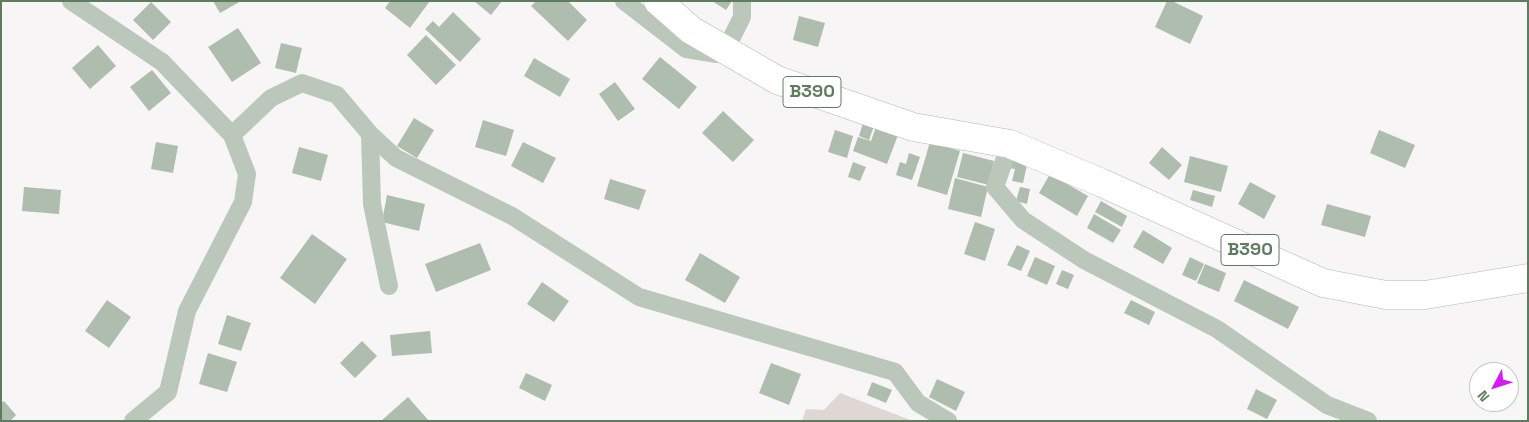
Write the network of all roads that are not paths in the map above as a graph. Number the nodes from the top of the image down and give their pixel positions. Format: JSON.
{"nodes":[{"id":1,"x":71,"y":1,"type":"edge"},
{"id":2,"x":624,"y":1,"type":"edge"},
{"id":3,"x":658,"y":1,"type":"edge"},
{"id":4,"x":742,"y":1,"type":"edge"},
{"id":5,"x":725,"y":50,"type":"junction"},
{"id":6,"x":370,"y":134,"type":"junction"},
{"id":7,"x":232,"y":135,"type":"junction"},
{"id":8,"x":1010,"y":144,"type":"junction"},
{"id":9,"x":1528,"y":278,"type":"edge"},
{"id":10,"x":389,"y":286,"type":"dead end"},
{"id":11,"x":132,"y":421,"type":"edge"},
{"id":12,"x":948,"y":421,"type":"edge"},
{"id":13,"x":1368,"y":421,"type":"edge"}],
"edges":[{"from":1,"to":7,"type":"street"},
{"from":2,"to":5,"type":"street"},
{"from":3,"to":5,"type":"main road","number":"B390"},
{"from":4,"to":5,"type":"street"},
{"from":5,"to":8,"type":"main road","number":"B390"},
{"from":6,"to":7,"type":"street"},
{"from":6,"to":10,"type":"street"},
{"from":6,"to":12,"type":"street"},
{"from":7,"to":11,"type":"street"},
{"from":8,"to":9,"type":"main road","number":"B390"},
{"from":8,"to":13,"type":"street"}]}
